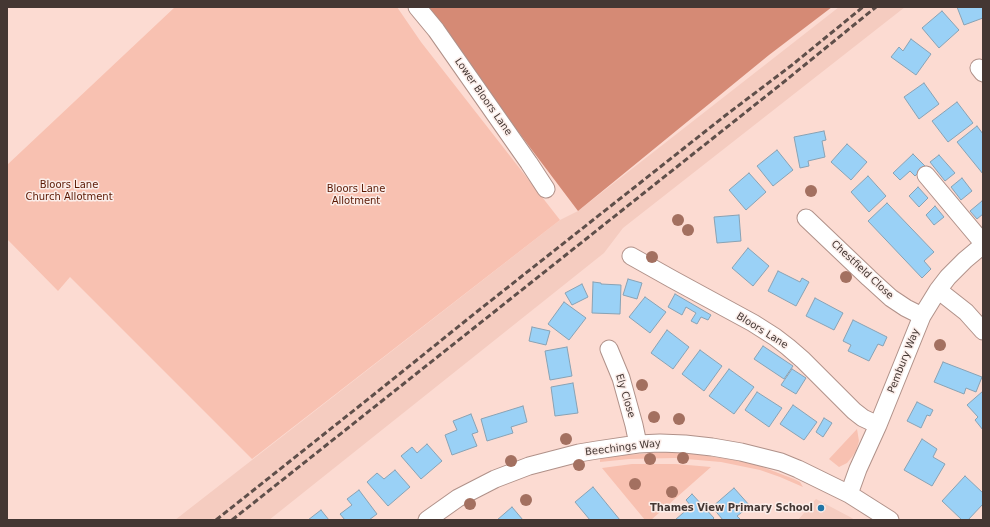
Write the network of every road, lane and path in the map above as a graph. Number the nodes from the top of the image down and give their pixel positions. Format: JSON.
{"nodes":[{"id":1,"x":417,"y":7,"type":"edge"},
{"id":2,"x":926,"y":175,"type":"dead end"},
{"id":3,"x":546,"y":189,"type":"dead end"},
{"id":4,"x":806,"y":218,"type":"dead end"},
{"id":5,"x":983,"y":244,"type":"edge"},
{"id":6,"x":631,"y":256,"type":"dead end"},
{"id":7,"x":938,"y":290,"type":"junction"},
{"id":8,"x":922,"y":316,"type":"junction"},
{"id":9,"x":983,"y":331,"type":"edge"},
{"id":10,"x":609,"y":349,"type":"dead end"},
{"id":11,"x":878,"y":425,"type":"junction"},
{"id":12,"x":638,"y":444,"type":"junction"},
{"id":13,"x":849,"y":494,"type":"junction"},
{"id":14,"x":427,"y":520,"type":"edge"},
{"id":15,"x":890,"y":520,"type":"edge"}],
"edges":[{"from":1,"to":3,"type":"street","name":"Lower Bloors Lane"},
{"from":2,"to":5,"type":"street"},
{"from":4,"to":8,"type":"street","name":"Chestfield Close"},
{"from":5,"to":7,"type":"street","name":"Pembury Way"},
{"from":6,"to":11,"type":"street","name":"Bloors Lane"},
{"from":7,"to":8,"type":"street","name":"Pembury Way"},
{"from":7,"to":9,"type":"street"},
{"from":8,"to":11,"type":"street","name":"Pembury Way"},
{"from":10,"to":12,"type":"street","name":"Ely Close"},
{"from":11,"to":13,"type":"street","name":"Pembury Way"},
{"from":12,"to":13,"type":"street","name":"Beechings Way"},
{"from":12,"to":14,"type":"street","name":"Beechings Way"},
{"from":13,"to":15,"type":"street"}]}
